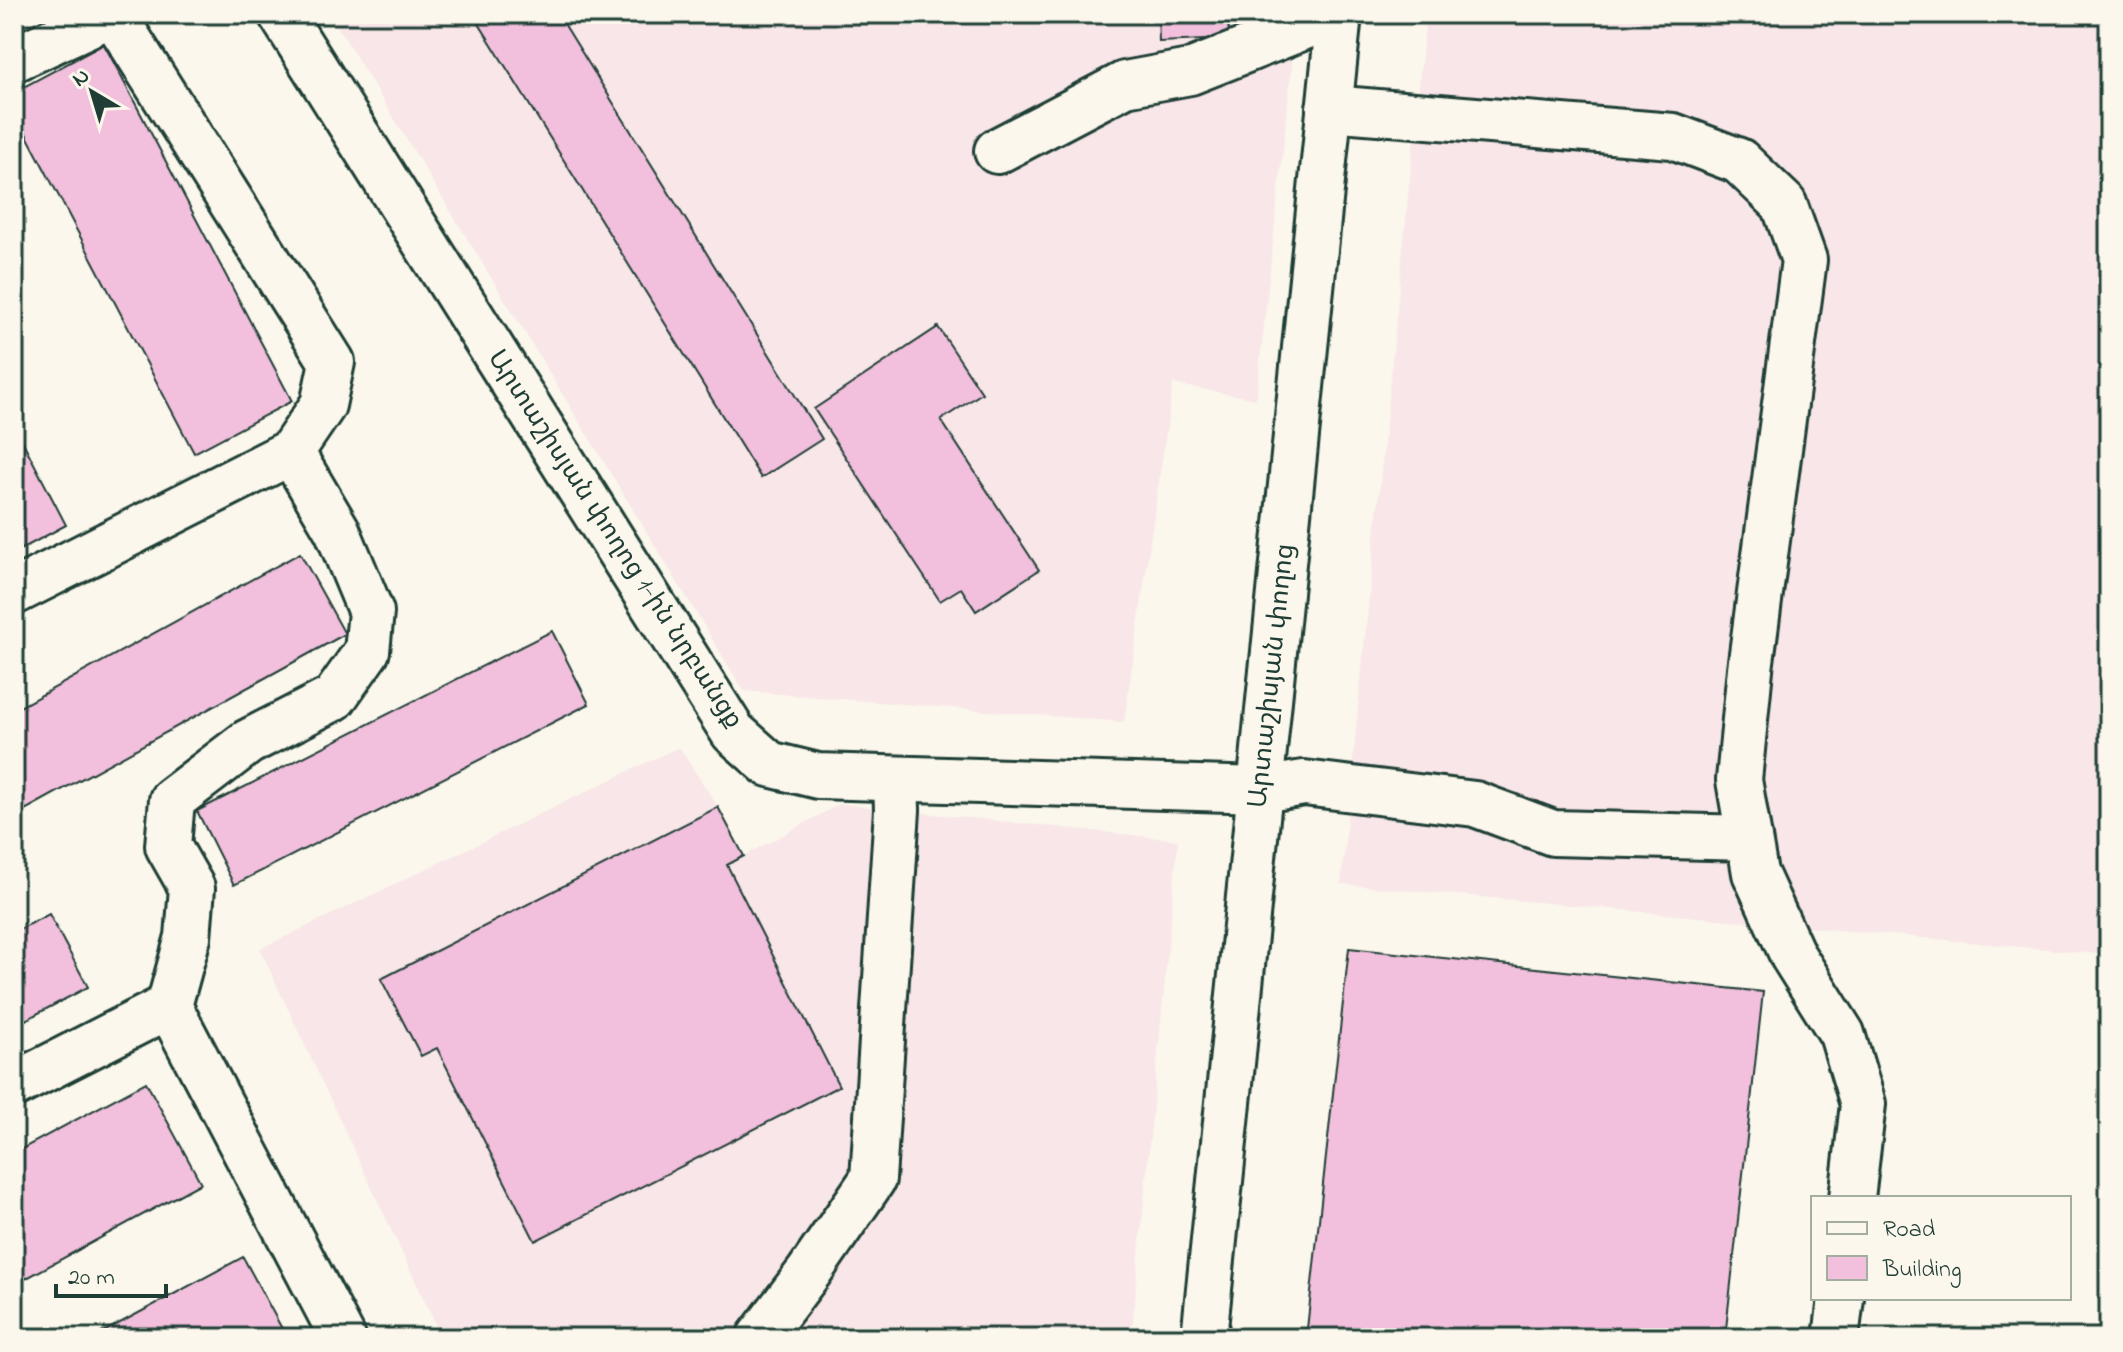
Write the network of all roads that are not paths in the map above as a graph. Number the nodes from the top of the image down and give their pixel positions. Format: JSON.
{"nodes":[{"id":1,"x":112,"y":14,"type":"edge"},
{"id":2,"x":281,"y":14,"type":"edge"},
{"id":3,"x":1338,"y":14,"type":"edge"},
{"id":4,"x":14,"y":59,"type":"edge"},
{"id":5,"x":1329,"y":108,"type":"junction"},
{"id":6,"x":997,"y":151,"type":"dead end"},
{"id":7,"x":291,"y":452,"type":"junction"},
{"id":8,"x":14,"y":592,"type":"edge"},
{"id":9,"x":896,"y":779,"type":"junction"},
{"id":10,"x":1261,"y":790,"type":"junction"},
{"id":11,"x":1749,"y":838,"type":"junction"},
{"id":12,"x":169,"y":1006,"type":"junction"},
{"id":13,"x":14,"y":1085,"type":"edge"},
{"id":14,"x":1852,"y":1196,"type":"edge"},
{"id":15,"x":1841,"y":1300,"type":"edge"},
{"id":16,"x":343,"y":1338,"type":"edge"},
{"id":17,"x":759,"y":1338,"type":"edge"},
{"id":18,"x":1204,"y":1338,"type":"edge"},
{"id":19,"x":1836,"y":1338,"type":"edge"}],
"edges":[{"from":1,"to":4,"type":"street"},
{"from":1,"to":7,"type":"street"},
{"from":2,"to":9,"type":"street","name":"Արտաշիսյան փողոց 1-ին նրբանցք"},
{"from":3,"to":5,"type":"street","name":"Արտաշիսյան փողոց"},
{"from":3,"to":6,"type":"street"},
{"from":5,"to":10,"type":"street","name":"Արտաշիսյան փողոց"},
{"from":5,"to":11,"type":"street"},
{"from":7,"to":8,"type":"street"},
{"from":7,"to":12,"type":"street"},
{"from":9,"to":10,"type":"street","name":"Արտաշիսյան փողոց 1-ին նրբանցք"},
{"from":9,"to":17,"type":"street"},
{"from":10,"to":11,"type":"street","name":"Արտաշիսյան փողոց 1-ին նրբանցք"},
{"from":10,"to":18,"type":"street","name":"Արտաշիսյան փողոց"},
{"from":11,"to":14,"type":"street"},
{"from":12,"to":13,"type":"street"},
{"from":12,"to":16,"type":"street"},
{"from":15,"to":19,"type":"street"}]}
